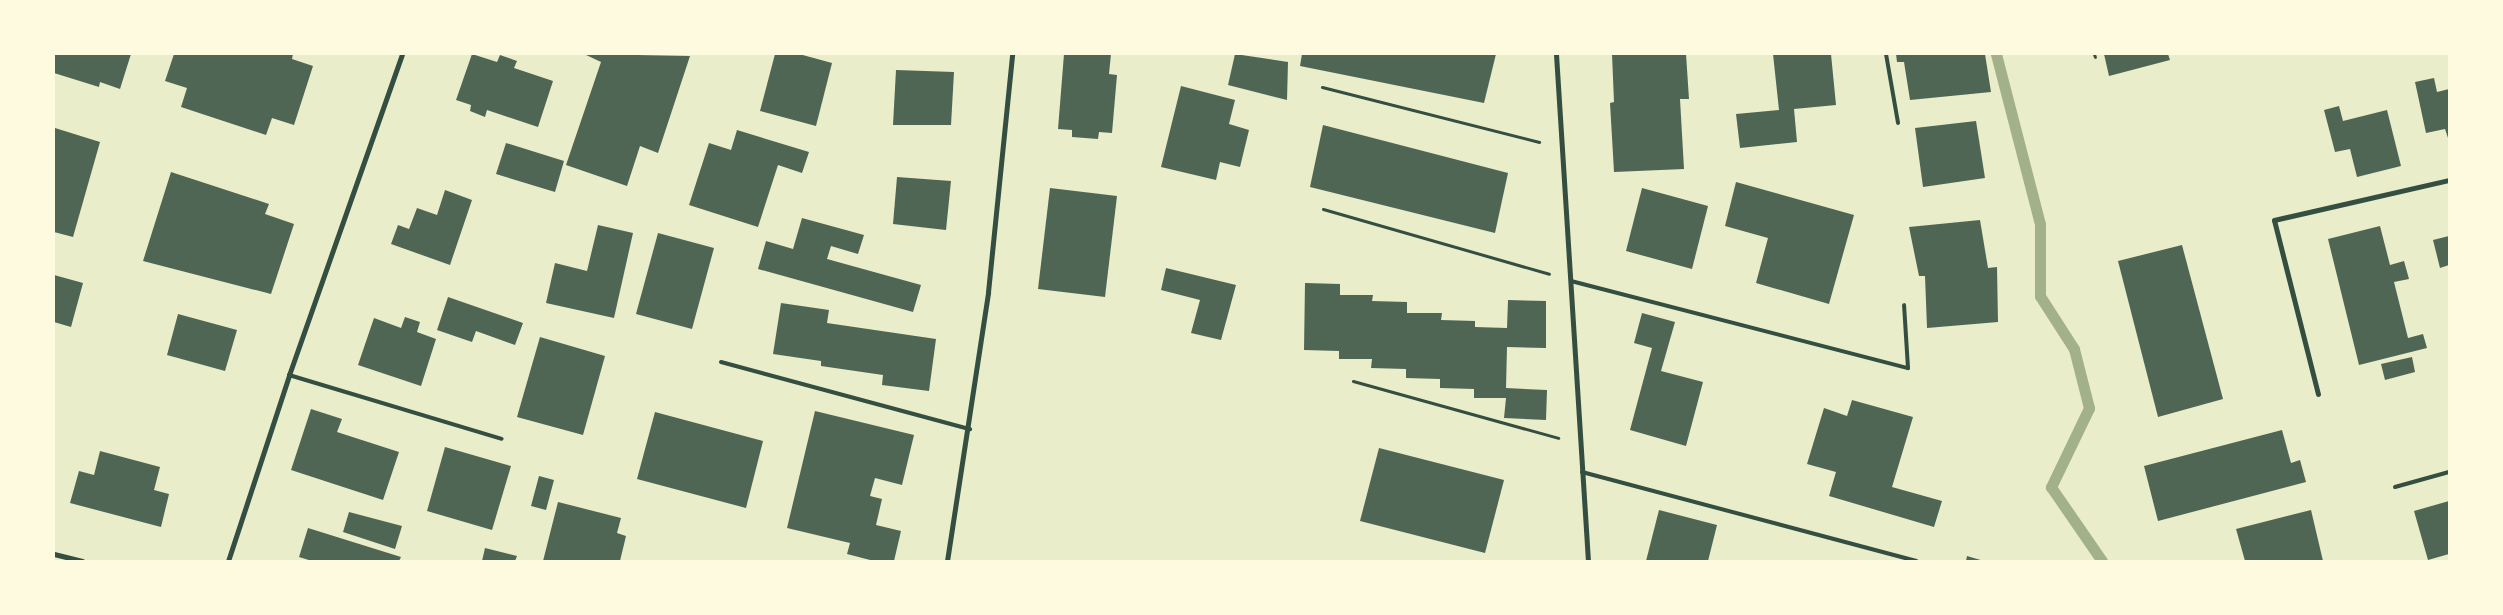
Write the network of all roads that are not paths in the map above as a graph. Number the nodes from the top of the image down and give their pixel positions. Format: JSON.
{"nodes":[{"id":1,"x":402,"y":54,"type":"edge"},
{"id":2,"x":1012,"y":54,"type":"edge"},
{"id":3,"x":1556,"y":54,"type":"edge"},
{"id":4,"x":1886,"y":54,"type":"edge"},
{"id":5,"x":1898,"y":123,"type":"dead end"},
{"id":6,"x":2449,"y":180,"type":"edge"},
{"id":7,"x":1571,"y":281,"type":"junction"},
{"id":8,"x":1904,"y":305,"type":"dead end"},
{"id":9,"x":721,"y":362,"type":"dead end"},
{"id":10,"x":289,"y":375,"type":"junction"},
{"id":11,"x":2318,"y":394,"type":"dead end"},
{"id":12,"x":970,"y":429,"type":"junction"},
{"id":13,"x":502,"y":439,"type":"dead end"},
{"id":14,"x":1582,"y":472,"type":"junction"},
{"id":15,"x":2449,"y":472,"type":"edge"},
{"id":16,"x":2395,"y":487,"type":"dead end"},
{"id":17,"x":54,"y":554,"type":"edge"},
{"id":18,"x":82,"y":561,"type":"edge"},
{"id":19,"x":228,"y":561,"type":"edge"},
{"id":20,"x":947,"y":561,"type":"edge"},
{"id":21,"x":1588,"y":561,"type":"edge"},
{"id":22,"x":1916,"y":561,"type":"edge"}],
"edges":[{"from":1,"to":10,"type":"street"},
{"from":2,"to":12,"type":"street"},
{"from":3,"to":7,"type":"street"},
{"from":4,"to":5,"type":"lane"},
{"from":6,"to":11,"type":"street"},
{"from":7,"to":8,"type":"lane"},
{"from":7,"to":14,"type":"street"},
{"from":9,"to":12,"type":"lane"},
{"from":10,"to":13,"type":"lane"},
{"from":10,"to":19,"type":"street"},
{"from":12,"to":20,"type":"street"},
{"from":14,"to":21,"type":"street"},
{"from":14,"to":22,"type":"lane"},
{"from":15,"to":16,"type":"lane"},
{"from":17,"to":18,"type":"street"}]}
